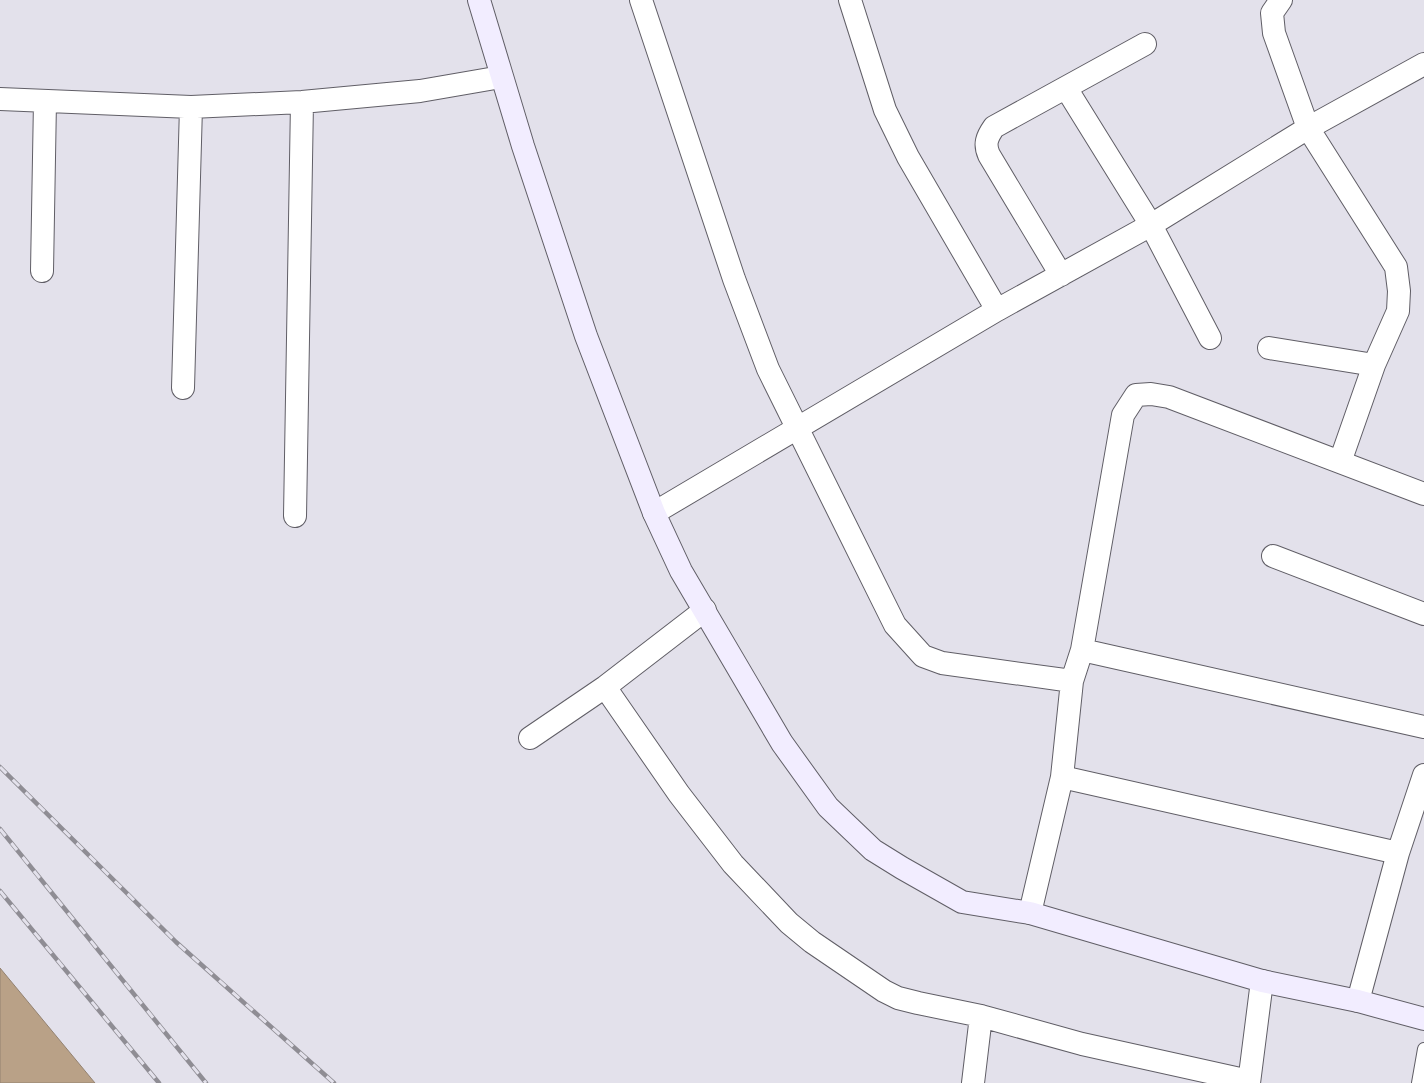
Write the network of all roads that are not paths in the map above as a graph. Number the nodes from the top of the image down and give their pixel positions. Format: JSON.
{"nodes":[{"id":1,"x":479,"y":0,"type":"edge"},
{"id":2,"x":642,"y":0,"type":"edge"},
{"id":3,"x":850,"y":0,"type":"edge"},
{"id":4,"x":1282,"y":0,"type":"edge"},
{"id":5,"x":1144,"y":44,"type":"dead end"},
{"id":6,"x":1424,"y":64,"type":"edge"},
{"id":7,"x":501,"y":77,"type":"junction"},
{"id":8,"x":1066,"y":88,"type":"junction"},
{"id":9,"x":0,"y":99,"type":"edge"},
{"id":10,"x":45,"y":101,"type":"junction"},
{"id":11,"x":302,"y":102,"type":"junction"},
{"id":12,"x":191,"y":107,"type":"junction"},
{"id":13,"x":1308,"y":128,"type":"junction"},
{"id":14,"x":1151,"y":225,"type":"junction"},
{"id":15,"x":42,"y":271,"type":"dead end"},
{"id":16,"x":1061,"y":275,"type":"junction"},
{"id":17,"x":997,"y":310,"type":"junction"},
{"id":18,"x":1210,"y":338,"type":"dead end"},
{"id":19,"x":1269,"y":348,"type":"dead end"},
{"id":20,"x":1374,"y":364,"type":"junction"},
{"id":21,"x":183,"y":388,"type":"dead end"},
{"id":22,"x":798,"y":428,"type":"junction"},
{"id":23,"x":1340,"y":462,"type":"junction"},
{"id":24,"x":1424,"y":494,"type":"edge"},
{"id":25,"x":654,"y":513,"type":"junction"},
{"id":26,"x":295,"y":516,"type":"dead end"},
{"id":27,"x":1273,"y":556,"type":"dead end"},
{"id":28,"x":705,"y":610,"type":"junction"},
{"id":29,"x":1424,"y":614,"type":"edge"},
{"id":30,"x":1082,"y":650,"type":"junction"},
{"id":31,"x":1072,"y":681,"type":"junction"},
{"id":32,"x":605,"y":687,"type":"junction"},
{"id":33,"x":1424,"y":727,"type":"edge"},
{"id":34,"x":530,"y":738,"type":"dead end"},
{"id":35,"x":1424,"y":775,"type":"edge"},
{"id":36,"x":1062,"y":777,"type":"junction"},
{"id":37,"x":1420,"y":801,"type":"edge"},
{"id":38,"x":1398,"y":853,"type":"junction"},
{"id":39,"x":1030,"y":913,"type":"junction"},
{"id":40,"x":1262,"y":981,"type":"junction"},
{"id":41,"x":1358,"y":1001,"type":"junction"},
{"id":42,"x":980,"y":1016,"type":"junction"},
{"id":43,"x":1424,"y":1019,"type":"edge"},
{"id":44,"x":1424,"y":1050,"type":"edge"},
{"id":45,"x":1249,"y":1082,"type":"edge"},
{"id":46,"x":973,"y":1083,"type":"edge"},
{"id":47,"x":1418,"y":1083,"type":"edge"}],
"edges":[{"from":1,"to":7,"type":"street"},
{"from":2,"to":22,"type":"street"},
{"from":3,"to":17,"type":"street"},
{"from":4,"to":13,"type":"street"},
{"from":5,"to":8,"type":"street"},
{"from":6,"to":13,"type":"street"},
{"from":7,"to":11,"type":"street"},
{"from":7,"to":25,"type":"street"},
{"from":8,"to":14,"type":"street"},
{"from":8,"to":16,"type":"street"},
{"from":9,"to":10,"type":"street"},
{"from":10,"to":12,"type":"street"},
{"from":10,"to":15,"type":"street"},
{"from":11,"to":12,"type":"street"},
{"from":11,"to":26,"type":"street"},
{"from":12,"to":21,"type":"street"},
{"from":13,"to":14,"type":"street"},
{"from":13,"to":20,"type":"street"},
{"from":14,"to":16,"type":"street"},
{"from":14,"to":18,"type":"street"},
{"from":16,"to":17,"type":"street"},
{"from":17,"to":22,"type":"street"},
{"from":19,"to":20,"type":"street"},
{"from":20,"to":23,"type":"street"},
{"from":22,"to":25,"type":"street"},
{"from":22,"to":31,"type":"street"},
{"from":23,"to":24,"type":"street"},
{"from":23,"to":30,"type":"street"},
{"from":25,"to":28,"type":"street"},
{"from":27,"to":29,"type":"street"},
{"from":28,"to":32,"type":"street"},
{"from":28,"to":39,"type":"street"},
{"from":30,"to":31,"type":"street"},
{"from":30,"to":33,"type":"street"},
{"from":31,"to":36,"type":"street"},
{"from":32,"to":34,"type":"street"},
{"from":32,"to":42,"type":"street"},
{"from":35,"to":37,"type":"street"},
{"from":36,"to":38,"type":"street"},
{"from":36,"to":39,"type":"street"},
{"from":37,"to":38,"type":"street"},
{"from":38,"to":41,"type":"street"},
{"from":39,"to":40,"type":"street"},
{"from":40,"to":41,"type":"street"},
{"from":40,"to":45,"type":"street"},
{"from":41,"to":43,"type":"street"},
{"from":42,"to":45,"type":"street"},
{"from":42,"to":46,"type":"street"},
{"from":44,"to":47,"type":"lane"}]}
